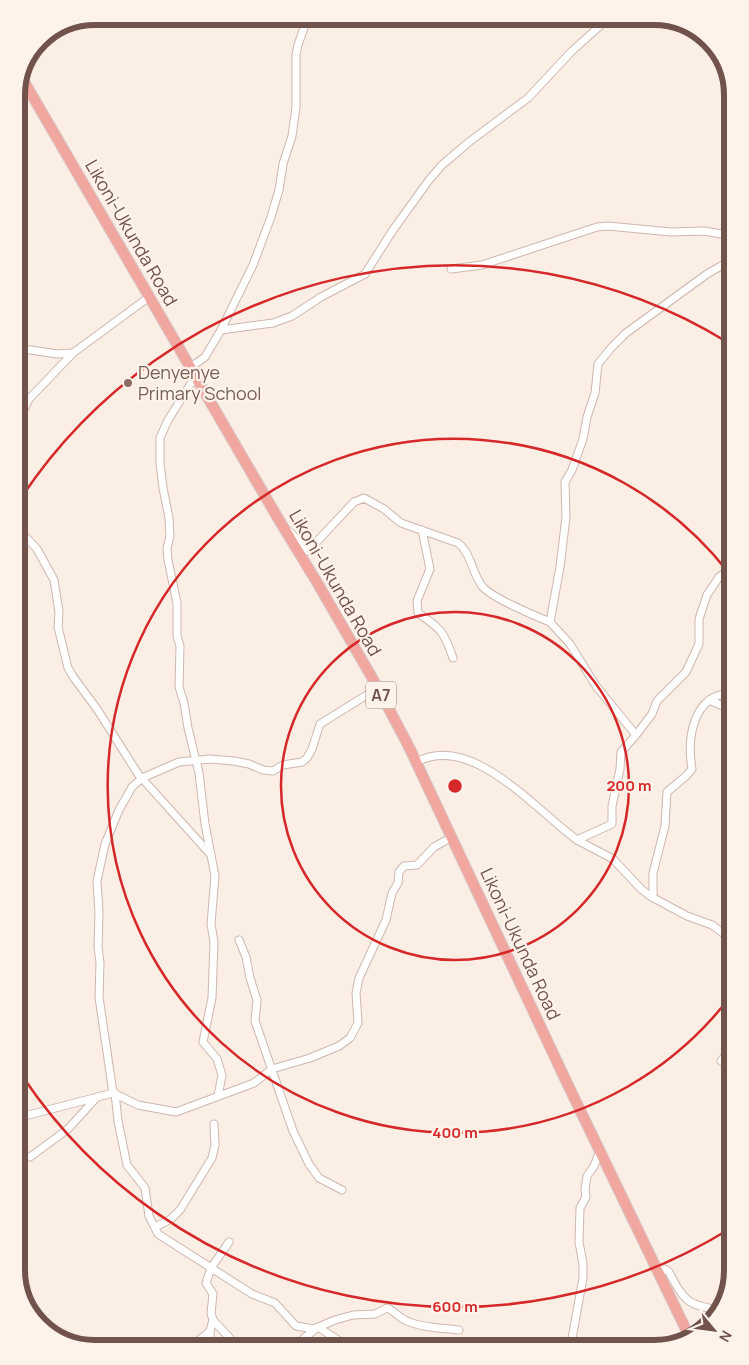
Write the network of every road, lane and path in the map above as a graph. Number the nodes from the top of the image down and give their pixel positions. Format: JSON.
{"nodes":[{"id":1,"x":305,"y":25,"type":"edge"},
{"id":2,"x":601,"y":25,"type":"edge"},
{"id":3,"x":26,"y":85,"type":"edge"},
{"id":4,"x":724,"y":234,"type":"edge"},
{"id":5,"x":724,"y":264,"type":"edge"},
{"id":6,"x":451,"y":268,"type":"dead end"},
{"id":7,"x":149,"y":297,"type":"junction"},
{"id":8,"x":222,"y":330,"type":"junction"},
{"id":9,"x":25,"y":349,"type":"edge"},
{"id":10,"x":73,"y":353,"type":"junction"},
{"id":11,"x":193,"y":371,"type":"junction"},
{"id":12,"x":25,"y":407,"type":"edge"},
{"id":13,"x":279,"y":520,"type":"junction"},
{"id":14,"x":422,"y":530,"type":"junction"},
{"id":15,"x":25,"y":536,"type":"edge"},
{"id":16,"x":724,"y":574,"type":"edge"},
{"id":17,"x":550,"y":622,"type":"junction"},
{"id":18,"x":452,"y":658,"type":"dead end"},
{"id":19,"x":378,"y":688,"type":"junction"},
{"id":20,"x":724,"y":693,"type":"edge"},
{"id":21,"x":709,"y":700,"type":"junction"},
{"id":22,"x":724,"y":706,"type":"edge"},
{"id":23,"x":636,"y":735,"type":"junction"},
{"id":24,"x":196,"y":759,"type":"junction"},
{"id":25,"x":416,"y":762,"type":"junction"},
{"id":26,"x":142,"y":778,"type":"junction"},
{"id":27,"x":452,"y":837,"type":"junction"},
{"id":28,"x":577,"y":840,"type":"junction"},
{"id":29,"x":211,"y":855,"type":"junction"},
{"id":30,"x":653,"y":898,"type":"junction"},
{"id":31,"x":724,"y":933,"type":"edge"},
{"id":32,"x":239,"y":940,"type":"dead end"},
{"id":33,"x":724,"y":1057,"type":"edge"},
{"id":34,"x":721,"y":1061,"type":"dead end"},
{"id":35,"x":272,"y":1069,"type":"junction"},
{"id":36,"x":114,"y":1093,"type":"junction"},
{"id":37,"x":97,"y":1096,"type":"junction"},
{"id":38,"x":218,"y":1096,"type":"junction"},
{"id":39,"x":25,"y":1116,"type":"edge"},
{"id":40,"x":214,"y":1124,"type":"dead end"},
{"id":41,"x":600,"y":1151,"type":"junction"},
{"id":42,"x":25,"y":1156,"type":"edge"},
{"id":43,"x":342,"y":1190,"type":"dead end"},
{"id":44,"x":155,"y":1227,"type":"junction"},
{"id":45,"x":229,"y":1242,"type":"dead end"},
{"id":46,"x":211,"y":1268,"type":"junction"},
{"id":47,"x":657,"y":1270,"type":"junction"},
{"id":48,"x":695,"y":1305,"type":"edge"},
{"id":49,"x":213,"y":1320,"type":"junction"},
{"id":50,"x":318,"y":1328,"type":"junction"},
{"id":51,"x":459,"y":1330,"type":"dead end"},
{"id":52,"x":210,"y":1331,"type":"junction"},
{"id":53,"x":687,"y":1332,"type":"edge"},
{"id":54,"x":199,"y":1340,"type":"edge"},
{"id":55,"x":210,"y":1340,"type":"edge"},
{"id":56,"x":232,"y":1340,"type":"edge"},
{"id":57,"x":302,"y":1340,"type":"edge"},
{"id":58,"x":337,"y":1340,"type":"edge"},
{"id":59,"x":573,"y":1340,"type":"edge"}],
"edges":[{"from":1,"to":8,"type":"street"},
{"from":2,"to":8,"type":"street"},
{"from":3,"to":7,"type":"highway","name":"Likoni-Ukunda Road","number":"A7"},
{"from":4,"to":6,"type":"street"},
{"from":5,"to":17,"type":"street"},
{"from":7,"to":10,"type":"street"},
{"from":7,"to":11,"type":"highway","name":"Likoni-Ukunda Road","number":"A7"},
{"from":8,"to":11,"type":"street"},
{"from":9,"to":10,"type":"street"},
{"from":10,"to":12,"type":"street"},
{"from":11,"to":13,"type":"highway","name":"Likoni-Ukunda Road","number":"A7"},
{"from":11,"to":24,"type":"street"},
{"from":13,"to":14,"type":"street"},
{"from":13,"to":19,"type":"highway","name":"Likoni-Ukunda Road","number":"A7"},
{"from":14,"to":17,"type":"street"},
{"from":14,"to":18,"type":"street"},
{"from":15,"to":26,"type":"street"},
{"from":16,"to":23,"type":"street"},
{"from":17,"to":23,"type":"street"},
{"from":19,"to":24,"type":"street"},
{"from":19,"to":25,"type":"highway","name":"Likoni-Ukunda Road","number":"A7"},
{"from":20,"to":21,"type":"street"},
{"from":21,"to":22,"type":"street"},
{"from":21,"to":30,"type":"street"},
{"from":23,"to":28,"type":"street"},
{"from":24,"to":26,"type":"street"},
{"from":24,"to":29,"type":"street"},
{"from":25,"to":27,"type":"highway","name":"Likoni-Ukunda Road","number":"A7"},
{"from":25,"to":28,"type":"street"},
{"from":26,"to":29,"type":"street"},
{"from":26,"to":36,"type":"street"},
{"from":27,"to":35,"type":"street"},
{"from":27,"to":41,"type":"highway","name":"Likoni-Ukunda Road","number":"A7"},
{"from":28,"to":30,"type":"street"},
{"from":29,"to":38,"type":"street"},
{"from":30,"to":31,"type":"street"},
{"from":32,"to":35,"type":"street"},
{"from":33,"to":34,"type":"street"},
{"from":35,"to":38,"type":"street"},
{"from":35,"to":43,"type":"street"},
{"from":36,"to":37,"type":"street"},
{"from":36,"to":38,"type":"street"},
{"from":36,"to":44,"type":"street"},
{"from":37,"to":39,"type":"street"},
{"from":37,"to":42,"type":"street"},
{"from":40,"to":44,"type":"street"},
{"from":41,"to":47,"type":"highway","name":"Likoni-Ukunda Road","number":"A7"},
{"from":41,"to":59,"type":"street"},
{"from":44,"to":46,"type":"street"},
{"from":45,"to":46,"type":"street"},
{"from":46,"to":49,"type":"street"},
{"from":46,"to":50,"type":"street"},
{"from":47,"to":48,"type":"street"},
{"from":47,"to":53,"type":"highway","name":"Likoni-Ukunda Road","number":"A7"},
{"from":49,"to":52,"type":"street"},
{"from":49,"to":56,"type":"street"},
{"from":50,"to":51,"type":"street"},
{"from":50,"to":57,"type":"street"},
{"from":50,"to":58,"type":"street"},
{"from":52,"to":54,"type":"street"},
{"from":52,"to":55,"type":"street"}]}
